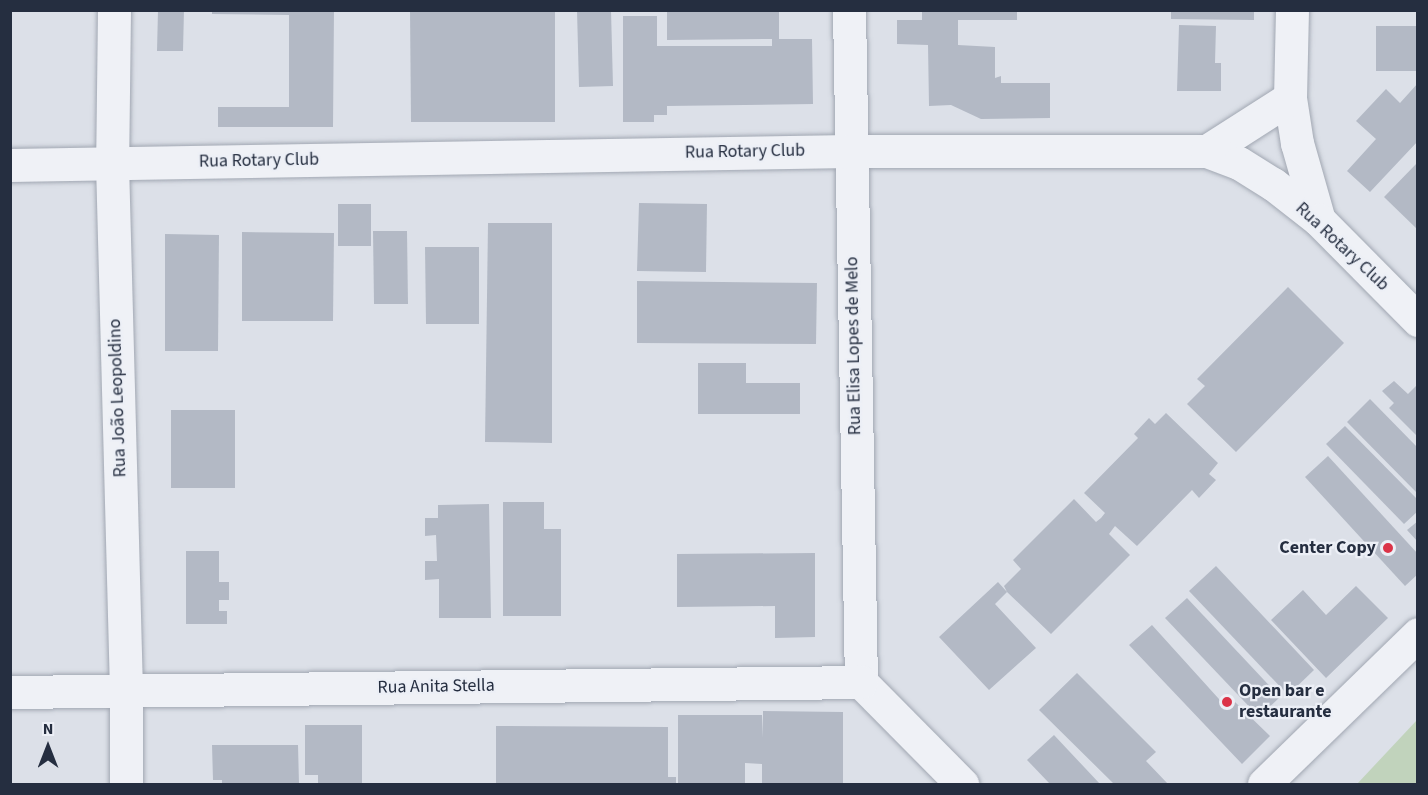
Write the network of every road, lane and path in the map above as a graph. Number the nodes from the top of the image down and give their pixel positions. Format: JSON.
{"nodes":[{"id":1,"x":114,"y":10,"type":"edge"},
{"id":2,"x":849,"y":10,"type":"edge"},
{"id":3,"x":1292,"y":10,"type":"edge"},
{"id":4,"x":1290,"y":98,"type":"junction"},
{"id":5,"x":850,"y":151,"type":"junction"},
{"id":6,"x":1207,"y":151,"type":"junction"},
{"id":7,"x":112,"y":164,"type":"junction"},
{"id":8,"x":10,"y":165,"type":"edge"},
{"id":9,"x":1319,"y":220,"type":"junction"},
{"id":10,"x":1418,"y":320,"type":"edge"},
{"id":11,"x":1418,"y":634,"type":"edge"},
{"id":12,"x":861,"y":681,"type":"junction"},
{"id":13,"x":126,"y":690,"type":"junction"},
{"id":14,"x":10,"y":692,"type":"edge"},
{"id":15,"x":126,"y":784,"type":"edge"},
{"id":16,"x":962,"y":784,"type":"edge"},
{"id":17,"x":1264,"y":784,"type":"edge"}],
"edges":[{"from":1,"to":7,"type":"street","name":"Rua João Leopoldino"},
{"from":2,"to":5,"type":"street","name":"Rua Elisa Lopes de Melo"},
{"from":3,"to":4,"type":"street"},
{"from":4,"to":6,"type":"street"},
{"from":4,"to":9,"type":"street"},
{"from":5,"to":6,"type":"street","name":"Rua Rotary Club"},
{"from":5,"to":7,"type":"street","name":"Rua Rotary Club"},
{"from":5,"to":12,"type":"street","name":"Rua Elisa Lopes de Melo"},
{"from":6,"to":9,"type":"street","name":"Rua Rotary Club"},
{"from":7,"to":8,"type":"street","name":"Rua Rotary Club"},
{"from":7,"to":13,"type":"street","name":"Rua João Leopoldino"},
{"from":9,"to":10,"type":"street","name":"Rua Rotary Club"},
{"from":11,"to":17,"type":"street"},
{"from":12,"to":13,"type":"street","name":"Rua Anita Stella"},
{"from":12,"to":16,"type":"street"},
{"from":13,"to":14,"type":"street","name":"Rua Anita Stella"},
{"from":13,"to":15,"type":"street","name":"Rua João Leopoldino"}]}
